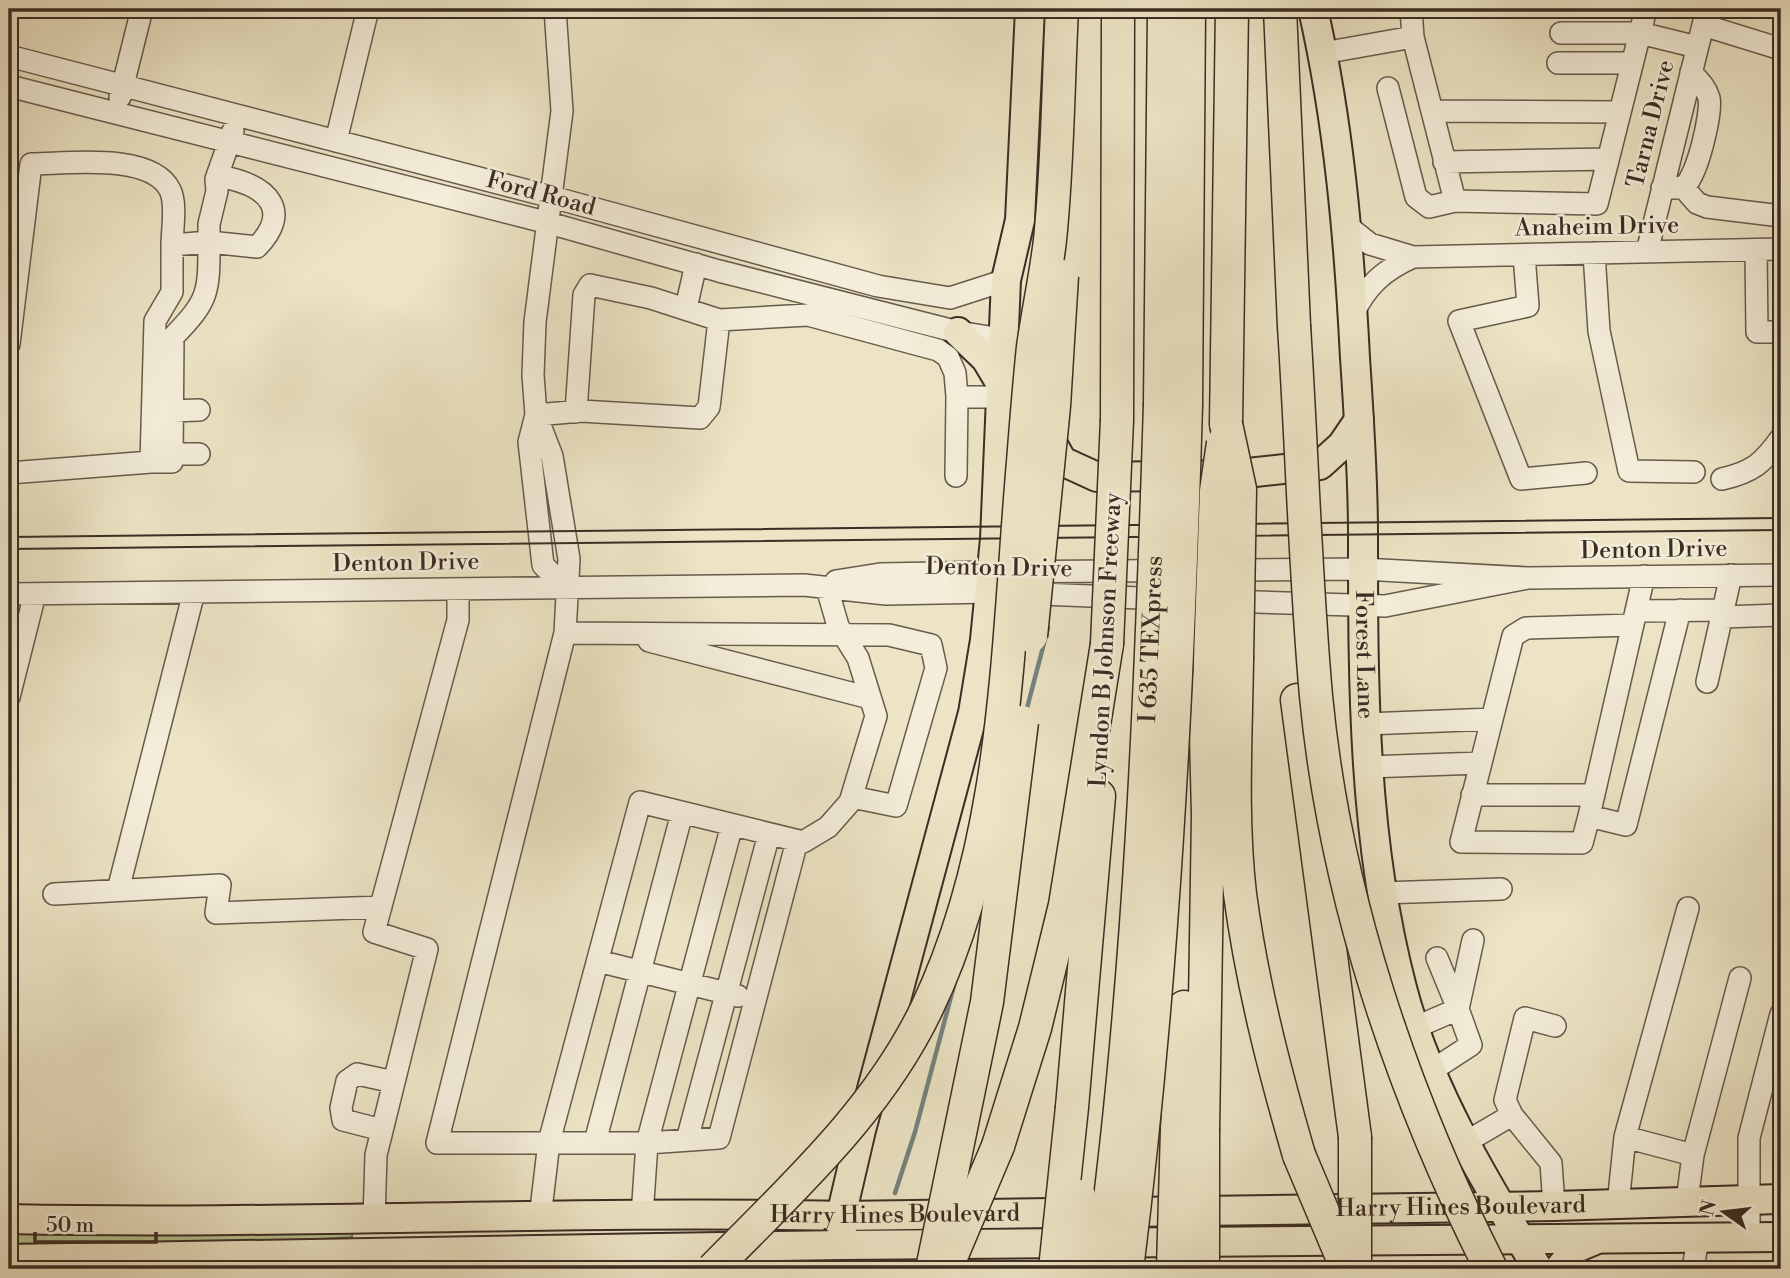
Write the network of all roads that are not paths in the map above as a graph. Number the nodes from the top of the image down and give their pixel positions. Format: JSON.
{"nodes":[{"id":1,"x":142,"y":9,"type":"edge"},
{"id":2,"x":368,"y":9,"type":"edge"},
{"id":3,"x":555,"y":9,"type":"edge"},
{"id":4,"x":1030,"y":9,"type":"edge"},
{"id":5,"x":1062,"y":9,"type":"edge"},
{"id":6,"x":1116,"y":9,"type":"edge"},
{"id":7,"x":1164,"y":9,"type":"edge"},
{"id":8,"x":1189,"y":9,"type":"edge"},
{"id":9,"x":1232,"y":9,"type":"edge"},
{"id":10,"x":1280,"y":9,"type":"edge"},
{"id":11,"x":1313,"y":9,"type":"edge"},
{"id":12,"x":1411,"y":9,"type":"edge"},
{"id":13,"x":1646,"y":9,"type":"edge"},
{"id":14,"x":1705,"y":17,"type":"edge"},
{"id":15,"x":1561,"y":33,"type":"dead end"},
{"id":16,"x":1640,"y":33,"type":"junction"},
{"id":17,"x":1413,"y":37,"type":"junction"},
{"id":18,"x":1697,"y":47,"type":"junction"},
{"id":19,"x":1781,"y":49,"type":"edge"},
{"id":20,"x":1323,"y":53,"type":"junction"},
{"id":21,"x":9,"y":56,"type":"edge"},
{"id":22,"x":1558,"y":63,"type":"dead end"},
{"id":23,"x":1632,"y":63,"type":"junction"},
{"id":24,"x":9,"y":86,"type":"edge"},
{"id":25,"x":123,"y":86,"type":"junction"},
{"id":26,"x":1388,"y":88,"type":"dead end"},
{"id":27,"x":1432,"y":111,"type":"junction"},
{"id":28,"x":1620,"y":112,"type":"junction"},
{"id":29,"x":117,"y":113,"type":"junction"},
{"id":30,"x":237,"y":115,"type":"junction"},
{"id":31,"x":336,"y":141,"type":"junction"},
{"id":32,"x":229,"y":146,"type":"junction"},
{"id":33,"x":1608,"y":159,"type":"junction"},
{"id":34,"x":1444,"y":162,"type":"junction"},
{"id":35,"x":223,"y":185,"type":"junction"},
{"id":36,"x":1673,"y":187,"type":"junction"},
{"id":37,"x":552,"y":197,"type":"junction"},
{"id":38,"x":1455,"y":201,"type":"junction"},
{"id":39,"x":1781,"y":216,"type":"edge"},
{"id":40,"x":1020,"y":220,"type":"junction"},
{"id":41,"x":549,"y":223,"type":"junction"},
{"id":42,"x":1346,"y":225,"type":"junction"},
{"id":43,"x":209,"y":242,"type":"junction"},
{"id":44,"x":172,"y":245,"type":"junction"},
{"id":45,"x":1756,"y":250,"type":"junction"},
{"id":46,"x":1781,"y":250,"type":"edge"},
{"id":47,"x":1647,"y":252,"type":"junction"},
{"id":48,"x":1594,"y":253,"type":"junction"},
{"id":49,"x":1524,"y":255,"type":"junction"},
{"id":50,"x":1413,"y":257,"type":"junction"},
{"id":51,"x":696,"y":264,"type":"junction"},
{"id":52,"x":843,"y":276,"type":"junction"},
{"id":53,"x":1006,"y":280,"type":"junction"},
{"id":54,"x":812,"y":293,"type":"junction"},
{"id":55,"x":837,"y":300,"type":"junction"},
{"id":56,"x":686,"y":308,"type":"junction"},
{"id":57,"x":881,"y":312,"type":"junction"},
{"id":58,"x":1353,"y":314,"type":"junction"},
{"id":59,"x":808,"y":315,"type":"junction"},
{"id":60,"x":719,"y":320,"type":"junction"},
{"id":61,"x":1294,"y":326,"type":"junction"},
{"id":62,"x":958,"y":332,"type":"junction"},
{"id":63,"x":1781,"y":332,"type":"edge"},
{"id":64,"x":875,"y":334,"type":"junction"},
{"id":65,"x":1002,"y":339,"type":"junction"},
{"id":66,"x":9,"y":344,"type":"edge"},
{"id":67,"x":1039,"y":385,"type":"junction"},
{"id":68,"x":1001,"y":391,"type":"junction"},
{"id":69,"x":957,"y":397,"type":"junction"},
{"id":70,"x":1173,"y":404,"type":"junction"},
{"id":71,"x":199,"y":410,"type":"dead end"},
{"id":72,"x":172,"y":411,"type":"junction"},
{"id":73,"x":576,"y":412,"type":"junction"},
{"id":74,"x":536,"y":415,"type":"junction"},
{"id":75,"x":1359,"y":420,"type":"junction"},
{"id":76,"x":1781,"y":438,"type":"edge"},
{"id":77,"x":172,"y":454,"type":"junction"},
{"id":78,"x":199,"y":454,"type":"dead end"},
{"id":79,"x":151,"y":462,"type":"junction"},
{"id":80,"x":1694,"y":472,"type":"dead end"},
{"id":81,"x":9,"y":473,"type":"edge"},
{"id":82,"x":1586,"y":473,"type":"dead end"},
{"id":83,"x":956,"y":476,"type":"dead end"},
{"id":84,"x":1722,"y":478,"type":"dead end"},
{"id":85,"x":1363,"y":569,"type":"junction"},
{"id":86,"x":1731,"y":575,"type":"junction"},
{"id":87,"x":1781,"y":575,"type":"edge"},
{"id":88,"x":1644,"y":576,"type":"junction"},
{"id":89,"x":1528,"y":578,"type":"junction"},
{"id":90,"x":991,"y":582,"type":"junction"},
{"id":91,"x":804,"y":585,"type":"junction"},
{"id":92,"x":566,"y":587,"type":"junction"},
{"id":93,"x":827,"y":587,"type":"junction"},
{"id":94,"x":458,"y":589,"type":"junction"},
{"id":95,"x":194,"y":592,"type":"junction"},
{"id":96,"x":9,"y":594,"type":"edge"},
{"id":97,"x":35,"y":594,"type":"junction"},
{"id":98,"x":1362,"y":606,"type":"junction"},
{"id":99,"x":1680,"y":610,"type":"junction"},
{"id":100,"x":1724,"y":614,"type":"junction"},
{"id":101,"x":1781,"y":615,"type":"edge"},
{"id":102,"x":1635,"y":618,"type":"junction"},
{"id":103,"x":565,"y":633,"type":"junction"},
{"id":104,"x":616,"y":633,"type":"junction"},
{"id":105,"x":843,"y":634,"type":"junction"},
{"id":106,"x":1107,"y":644,"type":"junction"},
{"id":107,"x":1223,"y":659,"type":"junction"},
{"id":108,"x":1707,"y":682,"type":"dead end"},
{"id":109,"x":9,"y":697,"type":"edge"},
{"id":110,"x":870,"y":698,"type":"junction"},
{"id":111,"x":1492,"y":719,"type":"junction"},
{"id":112,"x":1366,"y":724,"type":"junction"},
{"id":113,"x":1480,"y":763,"type":"junction"},
{"id":114,"x":1368,"y":767,"type":"junction"},
{"id":115,"x":1472,"y":795,"type":"junction"},
{"id":116,"x":852,"y":797,"type":"junction"},
{"id":117,"x":1592,"y":805,"type":"junction"},
{"id":118,"x":682,"y":813,"type":"junction"},
{"id":119,"x":732,"y":825,"type":"junction"},
{"id":120,"x":769,"y":834,"type":"junction"},
{"id":121,"x":797,"y":841,"type":"junction"},
{"id":122,"x":118,"y":890,"type":"junction"},
{"id":123,"x":1501,"y":890,"type":"dead end"},
{"id":124,"x":1382,"y":893,"type":"junction"},
{"id":125,"x":54,"y":894,"type":"dead end"},
{"id":126,"x":382,"y":907,"type":"junction"},
{"id":127,"x":1688,"y":908,"type":"dead end"},
{"id":128,"x":1473,"y":940,"type":"dead end"},
{"id":129,"x":1437,"y":958,"type":"dead end"},
{"id":130,"x":598,"y":961,"type":"junction"},
{"id":131,"x":640,"y":972,"type":"junction"},
{"id":132,"x":1740,"y":978,"type":"dead end"},
{"id":133,"x":689,"y":984,"type":"junction"},
{"id":134,"x":726,"y":993,"type":"junction"},
{"id":135,"x":755,"y":1000,"type":"junction"},
{"id":136,"x":1458,"y":1009,"type":"junction"},
{"id":137,"x":1781,"y":1014,"type":"edge"},
{"id":138,"x":1555,"y":1026,"type":"dead end"},
{"id":139,"x":1415,"y":1028,"type":"junction"},
{"id":140,"x":1431,"y":1071,"type":"junction"},
{"id":141,"x":394,"y":1083,"type":"junction"},
{"id":142,"x":1072,"y":1107,"type":"junction"},
{"id":143,"x":1512,"y":1115,"type":"junction"},
{"id":144,"x":1190,"y":1129,"type":"junction"},
{"id":145,"x":382,"y":1130,"type":"junction"},
{"id":146,"x":1625,"y":1138,"type":"junction"},
{"id":147,"x":687,"y":1140,"type":"junction"},
{"id":148,"x":549,"y":1142,"type":"junction"},
{"id":149,"x":595,"y":1142,"type":"junction"},
{"id":150,"x":1466,"y":1142,"type":"junction"},
{"id":151,"x":647,"y":1143,"type":"junction"},
{"id":152,"x":1693,"y":1154,"type":"junction"},
{"id":153,"x":1749,"y":1199,"type":"junction"},
{"id":154,"x":1781,"y":1199,"type":"edge"},
{"id":155,"x":1687,"y":1201,"type":"junction"},
{"id":156,"x":1618,"y":1204,"type":"junction"},
{"id":157,"x":1490,"y":1206,"type":"junction"},
{"id":158,"x":1554,"y":1206,"type":"junction"},
{"id":159,"x":642,"y":1216,"type":"junction"},
{"id":160,"x":841,"y":1216,"type":"junction"},
{"id":161,"x":540,"y":1217,"type":"junction"},
{"id":162,"x":9,"y":1219,"type":"edge"},
{"id":163,"x":374,"y":1220,"type":"junction"},
{"id":164,"x":753,"y":1228,"type":"junction"},
{"id":165,"x":1748,"y":1237,"type":"junction"},
{"id":166,"x":1781,"y":1237,"type":"edge"},
{"id":167,"x":1698,"y":1238,"type":"junction"},
{"id":168,"x":1595,"y":1240,"type":"junction"},
{"id":169,"x":1521,"y":1241,"type":"junction"},
{"id":170,"x":843,"y":1245,"type":"junction"},
{"id":171,"x":539,"y":1252,"type":"junction"},
{"id":172,"x":1491,"y":1255,"type":"edge"},
{"id":173,"x":9,"y":1259,"type":"edge"},
{"id":174,"x":692,"y":1269,"type":"edge"},
{"id":175,"x":713,"y":1269,"type":"edge"},
{"id":176,"x":932,"y":1269,"type":"edge"},
{"id":177,"x":946,"y":1269,"type":"edge"},
{"id":178,"x":1055,"y":1269,"type":"edge"},
{"id":179,"x":1083,"y":1269,"type":"edge"},
{"id":180,"x":1101,"y":1269,"type":"edge"},
{"id":181,"x":1127,"y":1269,"type":"edge"},
{"id":182,"x":1172,"y":1269,"type":"edge"},
{"id":183,"x":1203,"y":1269,"type":"edge"},
{"id":184,"x":1348,"y":1269,"type":"edge"},
{"id":185,"x":1355,"y":1269,"type":"edge"},
{"id":186,"x":1509,"y":1269,"type":"edge"},
{"id":187,"x":1538,"y":1269,"type":"edge"},
{"id":188,"x":1559,"y":1269,"type":"edge"},
{"id":189,"x":1693,"y":1269,"type":"edge"}],
"edges":[{"from":1,"to":25,"type":"street"},
{"from":2,"to":31,"type":"street"},
{"from":3,"to":37,"type":"street"},
{"from":4,"to":40,"type":"main road"},
{"from":5,"to":164,"type":"highway","bridge":true},
{"from":5,"to":176,"type":"highway","bridge":true},
{"from":6,"to":106,"type":"highway","name":"Lyndon B Johnson Freeway","bridge":true},
{"from":7,"to":70,"type":"highway","name":"I 635 TEXpress"},
{"from":8,"to":70,"type":"highway","name":"I 635 TEXpress"},
{"from":9,"to":107,"type":"highway","bridge":true},
{"from":10,"to":61,"type":"highway"},
{"from":11,"to":20,"type":"main road","name":"Forest Lane"},
{"from":12,"to":17,"type":"street"},
{"from":13,"to":16,"type":"street"},
{"from":14,"to":18,"type":"street","name":"Tarna Drive"},
{"from":14,"to":19,"type":"street"},
{"from":15,"to":16,"type":"street"},
{"from":16,"to":18,"type":"street"},
{"from":16,"to":23,"type":"street"},
{"from":17,"to":20,"type":"street"},
{"from":17,"to":27,"type":"street"},
{"from":18,"to":36,"type":"street","name":"Tarna Drive"},
{"from":20,"to":42,"type":"main road","name":"Forest Lane"},
{"from":21,"to":25,"type":"street","name":"Ford Road"},
{"from":22,"to":23,"type":"street"},
{"from":23,"to":28,"type":"street"},
{"from":24,"to":29,"type":"street","name":"Ford Road"},
{"from":25,"to":29,"type":"street"},
{"from":25,"to":30,"type":"street","name":"Ford Road"},
{"from":26,"to":38,"type":"street"},
{"from":27,"to":28,"type":"street"},
{"from":27,"to":34,"type":"street"},
{"from":28,"to":33,"type":"street"},
{"from":29,"to":32,"type":"street","name":"Ford Road"},
{"from":30,"to":31,"type":"street","name":"Ford Road"},
{"from":30,"to":32,"type":"street"},
{"from":31,"to":37,"type":"street","name":"Ford Road"},
{"from":32,"to":35,"type":"street"},
{"from":32,"to":41,"type":"street","name":"Ford Road"},
{"from":33,"to":34,"type":"street"},
{"from":33,"to":38,"type":"street"},
{"from":34,"to":38,"type":"street"},
{"from":35,"to":43,"type":"street"},
{"from":35,"to":43,"type":"street"},
{"from":36,"to":39,"type":"street"},
{"from":36,"to":47,"type":"street","name":"Tarna Drive"},
{"from":37,"to":41,"type":"street"},
{"from":37,"to":52,"type":"street","name":"Ford Road"},
{"from":40,"to":53,"type":"main road"},
{"from":40,"to":67,"type":"main road"},
{"from":41,"to":51,"type":"street","name":"Ford Road"},
{"from":41,"to":74,"type":"street"},
{"from":42,"to":50,"type":"street","name":"Anaheim Drive"},
{"from":42,"to":58,"type":"main road","name":"Forest Lane"},
{"from":43,"to":44,"type":"street"},
{"from":43,"to":72,"type":"street"},
{"from":44,"to":66,"type":"street"},
{"from":44,"to":79,"type":"street"},
{"from":45,"to":46,"type":"street","name":"Anaheim Drive"},
{"from":45,"to":47,"type":"street","name":"Anaheim Drive"},
{"from":45,"to":63,"type":"street"},
{"from":47,"to":48,"type":"street","name":"Anaheim Drive"},
{"from":48,"to":49,"type":"street","name":"Anaheim Drive"},
{"from":48,"to":80,"type":"street"},
{"from":49,"to":50,"type":"street","name":"Anaheim Drive"},
{"from":49,"to":82,"type":"street"},
{"from":50,"to":58,"type":"street","name":"Anaheim Drive"},
{"from":51,"to":54,"type":"street","name":"Ford Road"},
{"from":51,"to":56,"type":"street"},
{"from":52,"to":53,"type":"street","name":"Ford Road"},
{"from":52,"to":55,"type":"street"},
{"from":53,"to":65,"type":"main road"},
{"from":54,"to":55,"type":"street","name":"Ford Road"},
{"from":54,"to":59,"type":"street"},
{"from":55,"to":57,"type":"street","name":"Ford Road"},
{"from":56,"to":60,"type":"street"},
{"from":56,"to":73,"type":"street"},
{"from":57,"to":62,"type":"street","name":"Ford Road"},
{"from":57,"to":64,"type":"street"},
{"from":58,"to":75,"type":"main road","name":"Forest Lane"},
{"from":59,"to":60,"type":"street"},
{"from":59,"to":64,"type":"street"},
{"from":60,"to":73,"type":"street"},
{"from":61,"to":172,"type":"highway","bridge":true},
{"from":61,"to":185,"type":"highway","bridge":true},
{"from":62,"to":65,"type":"street","name":"Ford Road"},
{"from":62,"to":68,"type":"main road"},
{"from":64,"to":69,"type":"street"},
{"from":65,"to":67,"type":"street"},
{"from":65,"to":68,"type":"main road"},
{"from":67,"to":75,"type":"main road"},
{"from":68,"to":69,"type":"street"},
{"from":68,"to":90,"type":"main road"},
{"from":69,"to":83,"type":"street"},
{"from":70,"to":180,"type":"highway","name":"I 635 TEXpress","bridge":true},
{"from":70,"to":181,"type":"highway","name":"I 635 TEXpress","bridge":true},
{"from":71,"to":72,"type":"street"},
{"from":72,"to":77,"type":"street"},
{"from":73,"to":74,"type":"street"},
{"from":74,"to":92,"type":"street"},
{"from":75,"to":85,"type":"main road","name":"Forest Lane"},
{"from":76,"to":84,"type":"street"},
{"from":77,"to":78,"type":"street"},
{"from":77,"to":79,"type":"street"},
{"from":79,"to":81,"type":"street"},
{"from":85,"to":89,"type":"street","name":"Denton Drive"},
{"from":85,"to":90,"type":"street","name":"Denton Drive"},
{"from":85,"to":98,"type":"main road","name":"Forest Lane"},
{"from":86,"to":87,"type":"street","name":"Denton Drive"},
{"from":86,"to":88,"type":"street","name":"Denton Drive"},
{"from":86,"to":100,"type":"street"},
{"from":88,"to":89,"type":"street","name":"Denton Drive"},
{"from":88,"to":102,"type":"street"},
{"from":89,"to":98,"type":"street","name":"Denton Drive"},
{"from":90,"to":91,"type":"street","name":"Denton Drive"},
{"from":90,"to":93,"type":"street","name":"Denton Drive"},
{"from":90,"to":98,"type":"street","name":"Denton Drive"},
{"from":90,"to":160,"type":"main road"},
{"from":91,"to":92,"type":"street","name":"Denton Drive"},
{"from":91,"to":93,"type":"street","name":"Denton Drive"},
{"from":92,"to":94,"type":"street","name":"Denton Drive"},
{"from":92,"to":103,"type":"street"},
{"from":93,"to":105,"type":"street"},
{"from":94,"to":95,"type":"street","name":"Denton Drive"},
{"from":94,"to":126,"type":"street"},
{"from":95,"to":97,"type":"street","name":"Denton Drive"},
{"from":95,"to":122,"type":"street"},
{"from":96,"to":97,"type":"street","name":"Denton Drive"},
{"from":97,"to":109,"type":"street"},
{"from":98,"to":112,"type":"main road","name":"Forest Lane"},
{"from":99,"to":100,"type":"street"},
{"from":99,"to":102,"type":"street"},
{"from":99,"to":117,"type":"street"},
{"from":100,"to":101,"type":"street"},
{"from":100,"to":108,"type":"street"},
{"from":102,"to":111,"type":"street"},
{"from":102,"to":117,"type":"street"},
{"from":103,"to":104,"type":"street"},
{"from":103,"to":148,"type":"street"},
{"from":104,"to":105,"type":"street"},
{"from":104,"to":110,"type":"street"},
{"from":105,"to":110,"type":"street"},
{"from":105,"to":116,"type":"street"},
{"from":106,"to":142,"type":"highway","name":"Lyndon B Johnson Freeway"},
{"from":106,"to":177,"type":"highway","bridge":true},
{"from":107,"to":144,"type":"highway"},
{"from":107,"to":184,"type":"highway","bridge":true},
{"from":110,"to":116,"type":"street"},
{"from":111,"to":112,"type":"street"},
{"from":111,"to":113,"type":"street"},
{"from":112,"to":114,"type":"main road","name":"Forest Lane"},
{"from":113,"to":114,"type":"street"},
{"from":113,"to":115,"type":"street"},
{"from":114,"to":124,"type":"main road","name":"Forest Lane"},
{"from":115,"to":117,"type":"street"},
{"from":115,"to":117,"type":"street"},
{"from":116,"to":121,"type":"street"},
{"from":118,"to":119,"type":"street"},
{"from":118,"to":130,"type":"street"},
{"from":118,"to":131,"type":"street"},
{"from":119,"to":120,"type":"street"},
{"from":119,"to":133,"type":"street"},
{"from":120,"to":121,"type":"street"},
{"from":120,"to":134,"type":"street"},
{"from":121,"to":135,"type":"street"},
{"from":122,"to":125,"type":"street"},
{"from":122,"to":126,"type":"street"},
{"from":123,"to":124,"type":"street"},
{"from":124,"to":139,"type":"main road","name":"Forest Lane"},
{"from":126,"to":141,"type":"street"},
{"from":127,"to":146,"type":"street"},
{"from":128,"to":136,"type":"street"},
{"from":129,"to":136,"type":"street"},
{"from":130,"to":131,"type":"street"},
{"from":130,"to":148,"type":"street"},
{"from":131,"to":133,"type":"street"},
{"from":131,"to":149,"type":"street"},
{"from":132,"to":152,"type":"street"},
{"from":133,"to":134,"type":"street"},
{"from":133,"to":151,"type":"street"},
{"from":134,"to":135,"type":"street"},
{"from":134,"to":147,"type":"street"},
{"from":135,"to":147,"type":"street"},
{"from":136,"to":139,"type":"street"},
{"from":136,"to":140,"type":"street"},
{"from":137,"to":153,"type":"street"},
{"from":138,"to":143,"type":"street"},
{"from":139,"to":140,"type":"main road","name":"Forest Lane"},
{"from":140,"to":150,"type":"main road","name":"Forest Lane"},
{"from":141,"to":145,"type":"street"},
{"from":141,"to":145,"type":"street"},
{"from":142,"to":178,"type":"highway","name":"Lyndon B Johnson Freeway","bridge":true},
{"from":142,"to":179,"type":"highway","bridge":true},
{"from":143,"to":150,"type":"street"},
{"from":143,"to":158,"type":"street"},
{"from":144,"to":182,"type":"highway","bridge":true},
{"from":144,"to":183,"type":"highway","bridge":true},
{"from":145,"to":163,"type":"street"},
{"from":146,"to":152,"type":"street"},
{"from":146,"to":156,"type":"street"},
{"from":147,"to":151,"type":"street"},
{"from":148,"to":149,"type":"street"},
{"from":148,"to":161,"type":"street"},
{"from":149,"to":151,"type":"street"},
{"from":150,"to":157,"type":"main road","name":"Forest Lane"},
{"from":151,"to":159,"type":"street"},
{"from":152,"to":155,"type":"street"},
{"from":153,"to":154,"type":"main road","name":"Harry Hines Boulevard"},
{"from":153,"to":155,"type":"main road","name":"Harry Hines Boulevard"},
{"from":153,"to":165,"type":"street"},
{"from":155,"to":156,"type":"main road","name":"Harry Hines Boulevard"},
{"from":156,"to":158,"type":"main road","name":"Harry Hines Boulevard"},
{"from":157,"to":158,"type":"main road","name":"Harry Hines Boulevard"},
{"from":157,"to":160,"type":"main road","name":"Harry Hines Boulevard"},
{"from":157,"to":169,"type":"main road","name":"Forest Lane"},
{"from":157,"to":172,"type":"main road","name":"Forest Lane"},
{"from":159,"to":160,"type":"main road","name":"Harry Hines Boulevard"},
{"from":159,"to":161,"type":"main road","name":"Harry Hines Boulevard"},
{"from":160,"to":170,"type":"main road"},
{"from":161,"to":163,"type":"main road","name":"Harry Hines Boulevard"},
{"from":161,"to":171,"type":"main road"},
{"from":162,"to":163,"type":"main road","name":"Harry Hines Boulevard"},
{"from":164,"to":174,"type":"highway","bridge":true},
{"from":164,"to":175,"type":"highway","bridge":true},
{"from":165,"to":166,"type":"main road","name":"Harry Hines Boulevard"},
{"from":165,"to":167,"type":"main road","name":"Harry Hines Boulevard"},
{"from":167,"to":168,"type":"main road","name":"Harry Hines Boulevard"},
{"from":167,"to":189,"type":"street"},
{"from":168,"to":169,"type":"main road","name":"Harry Hines Boulevard"},
{"from":168,"to":188,"type":"main road"},
{"from":169,"to":172,"type":"main road","name":"Harry Hines Boulevard"},
{"from":169,"to":187,"type":"main road","name":"Forest Lane"},
{"from":170,"to":171,"type":"main road","name":"Harry Hines Boulevard"},
{"from":170,"to":172,"type":"main road","name":"Harry Hines Boulevard"},
{"from":171,"to":173,"type":"main road","name":"Harry Hines Boulevard"},
{"from":172,"to":186,"type":"main road","name":"Forest Lane"}]}
